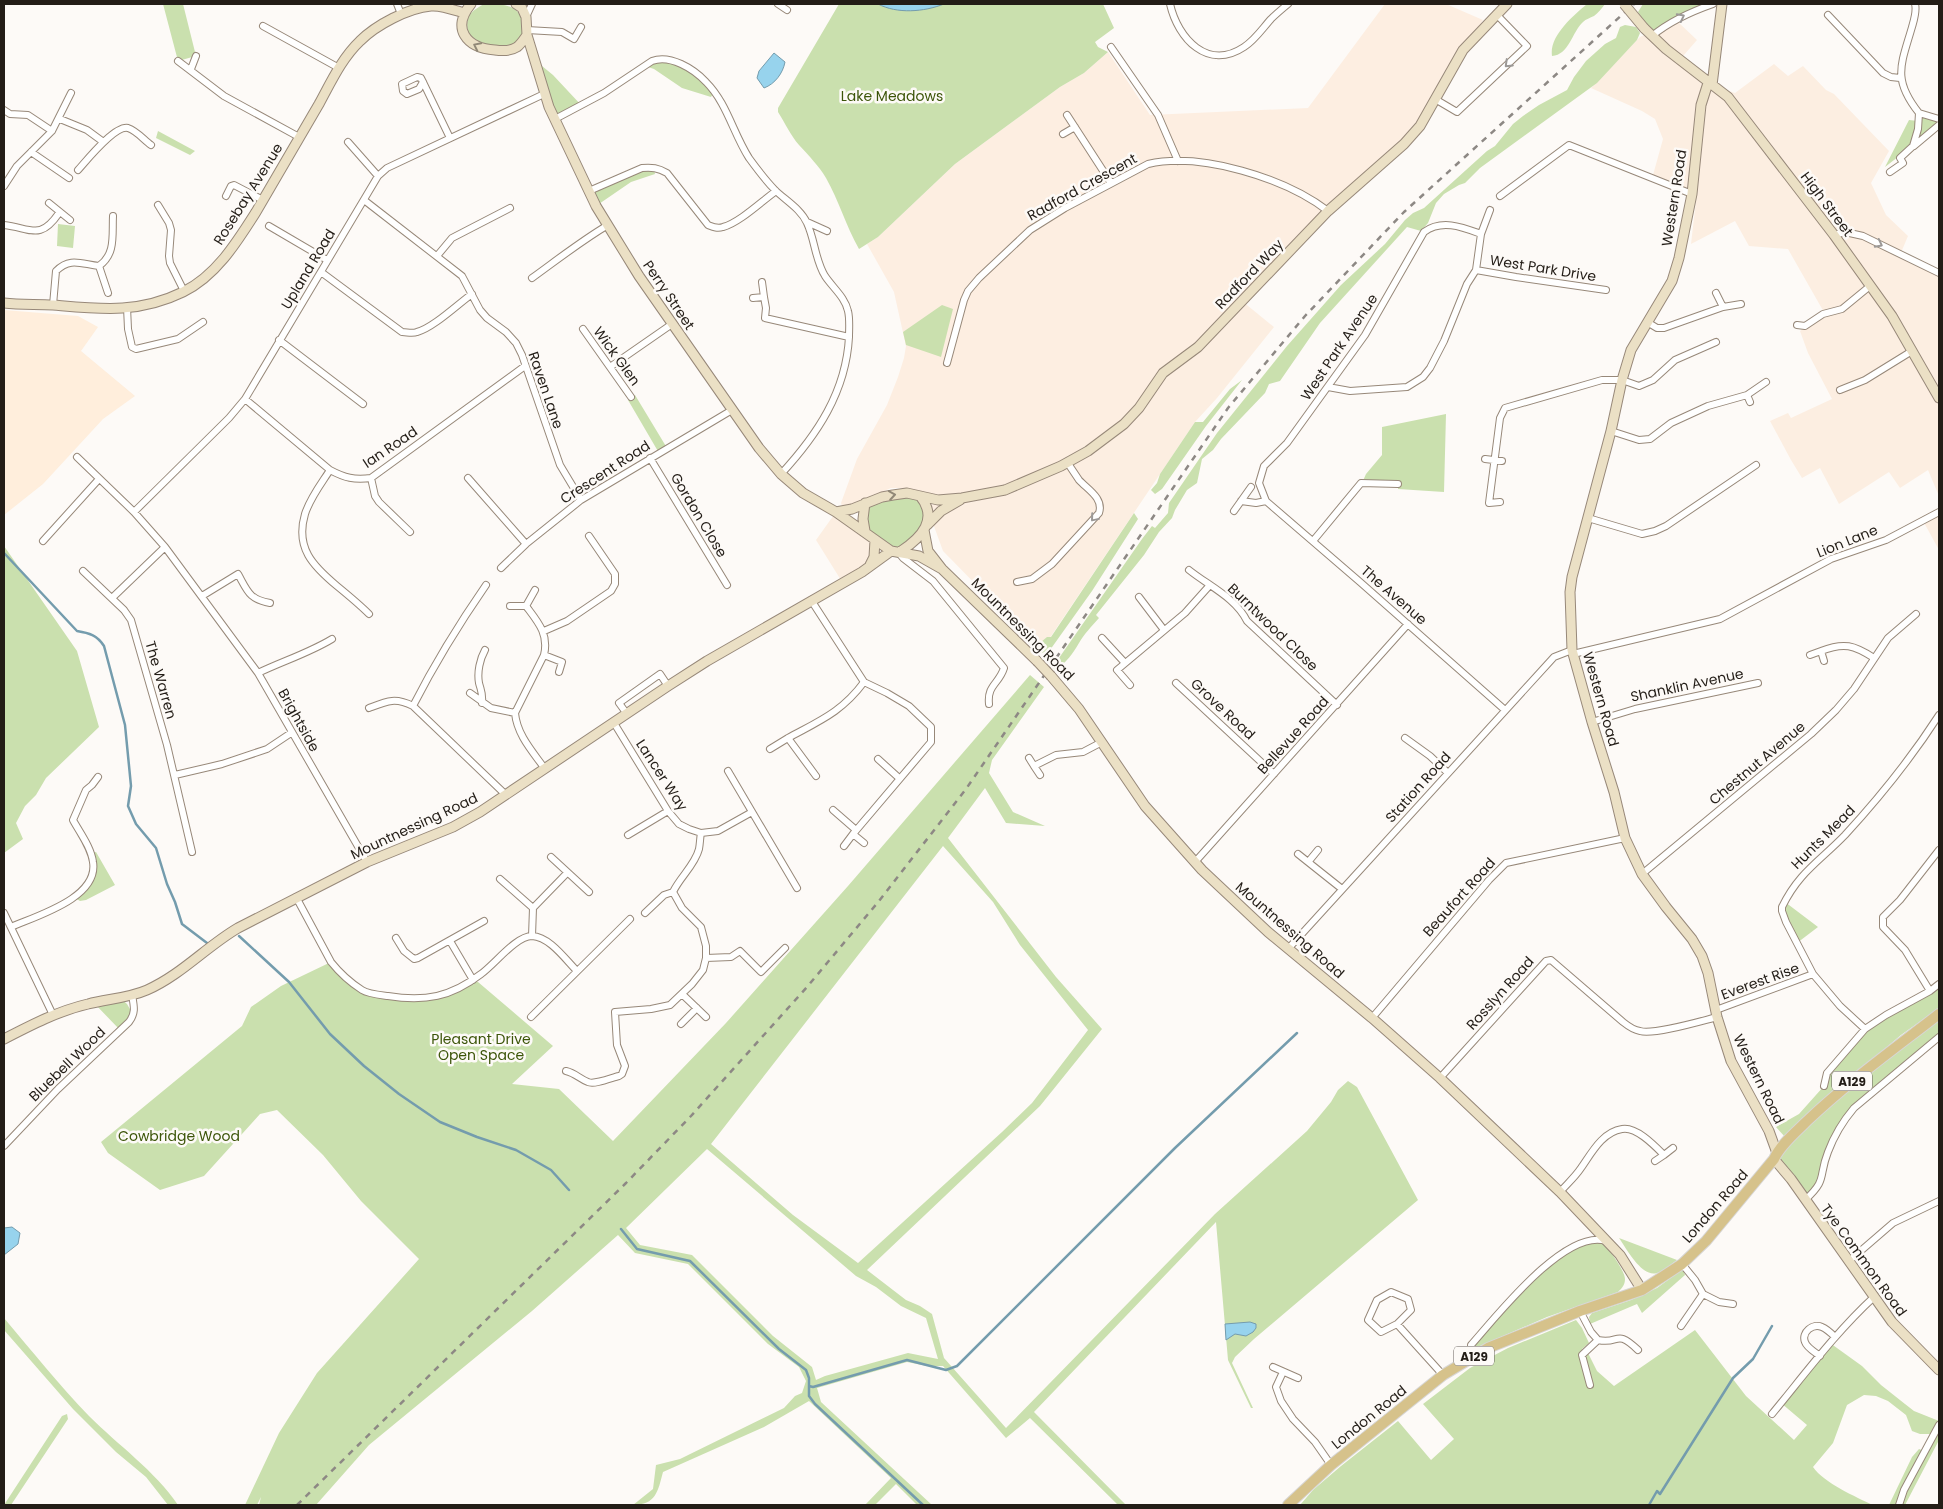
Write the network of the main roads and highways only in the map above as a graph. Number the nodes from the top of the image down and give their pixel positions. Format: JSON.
{"nodes":[{"id":1,"x":1939,"y":1014,"type":"edge"},
{"id":2,"x":1288,"y":1505,"type":"edge"}],
"edges":[{"from":1,"to":2,"type":"main road","name":"London Road","number":"A129"}]}
